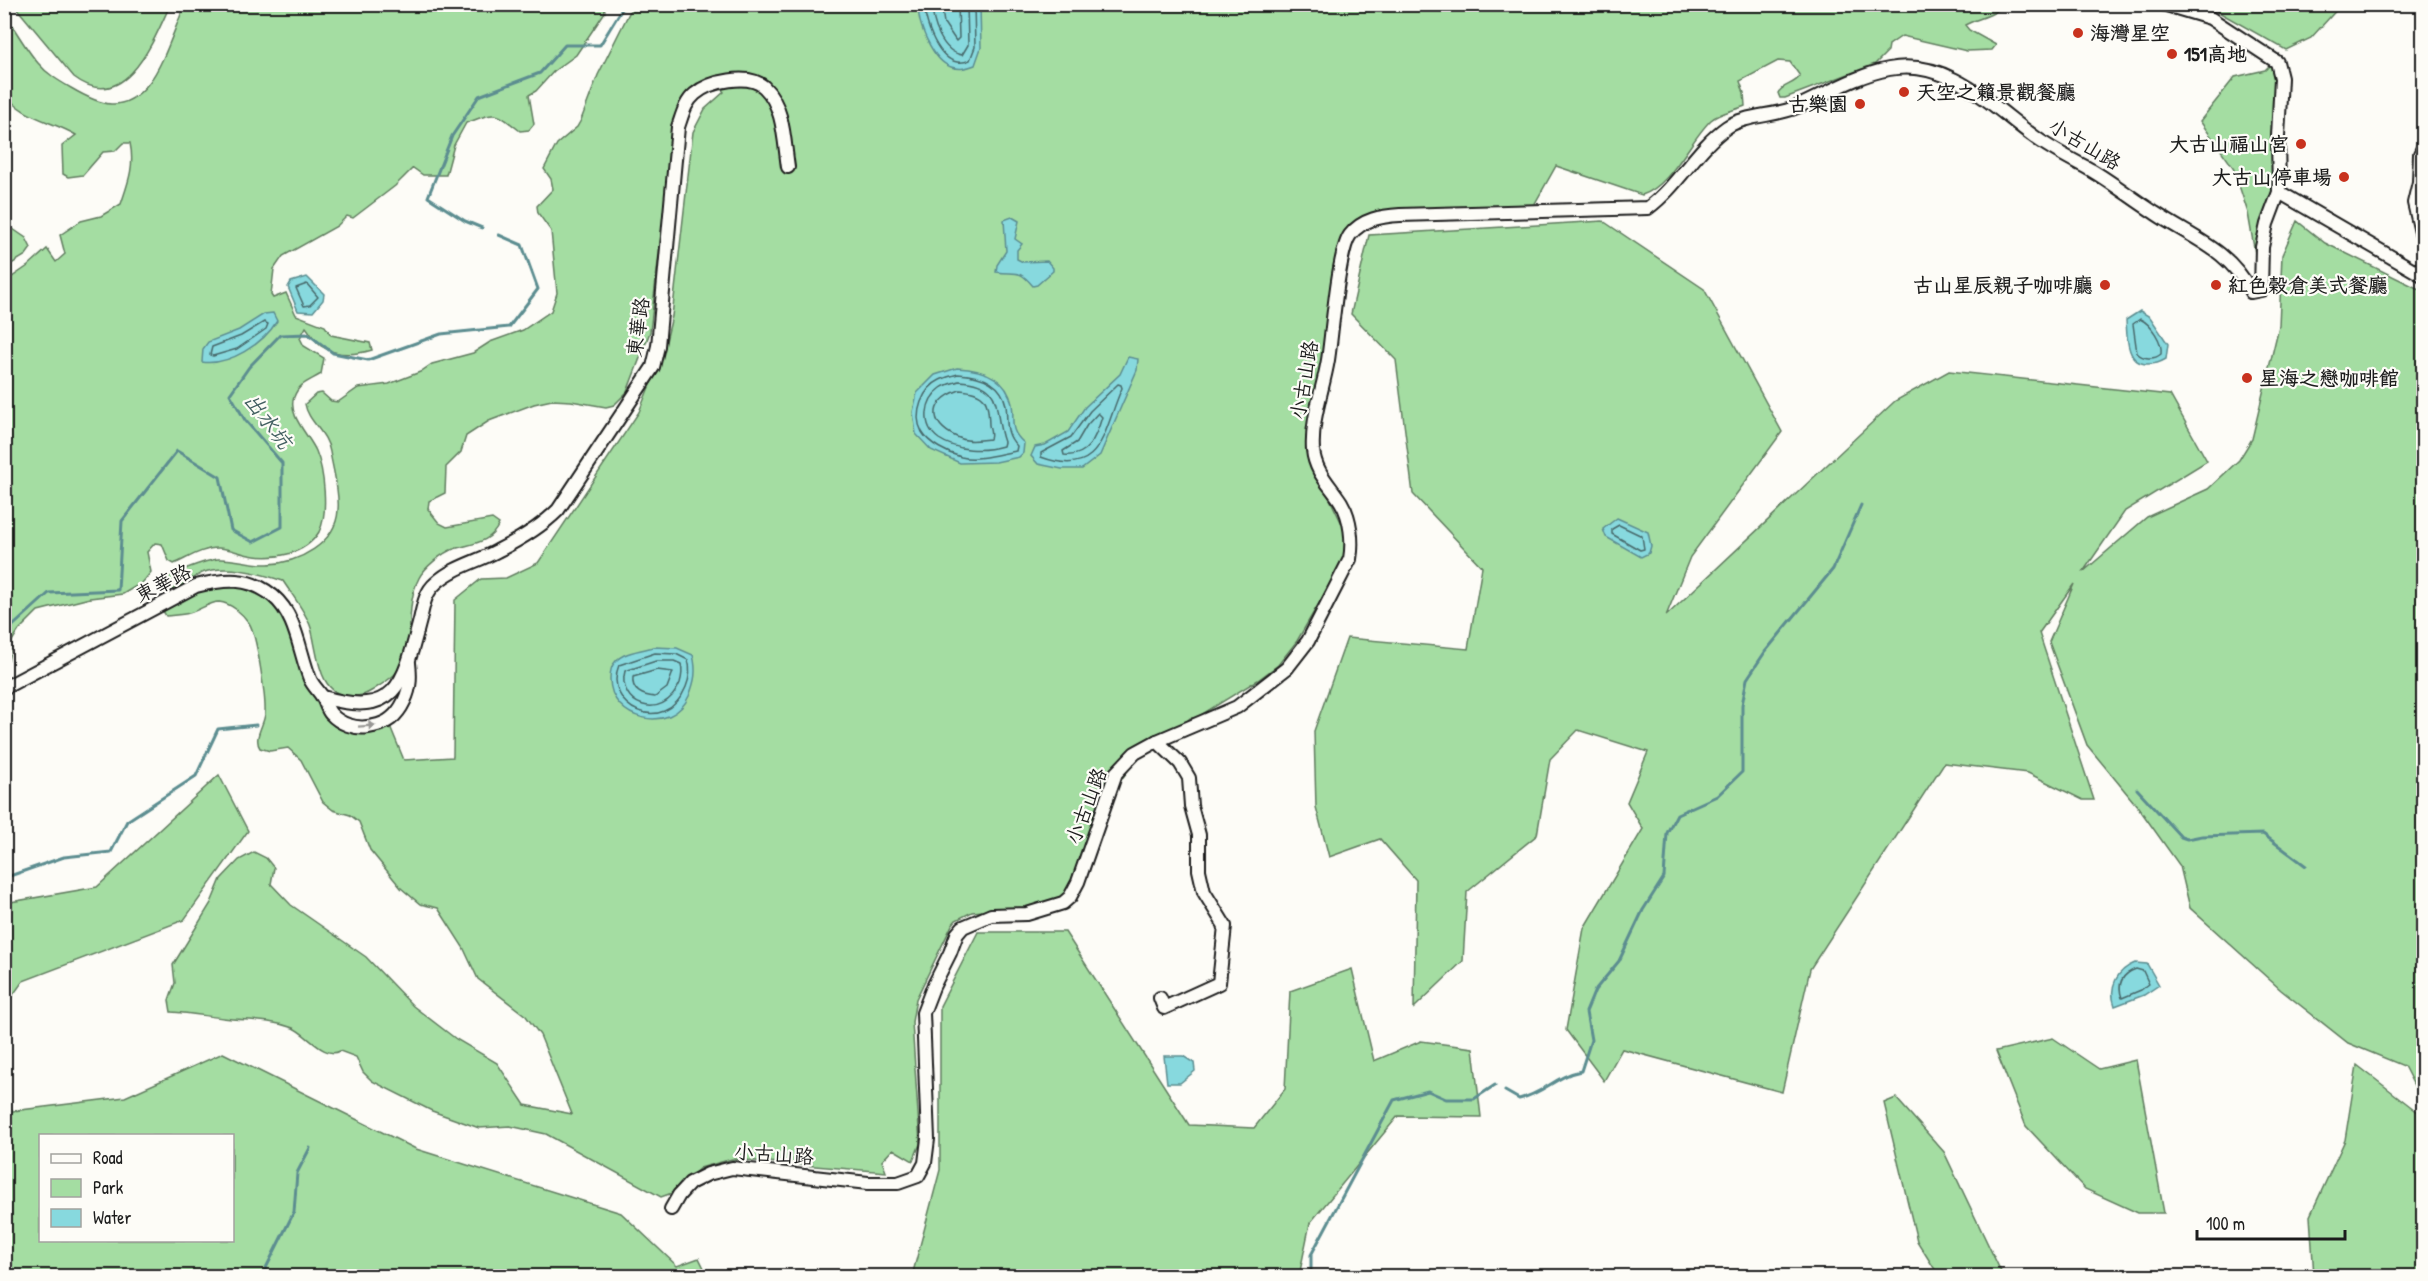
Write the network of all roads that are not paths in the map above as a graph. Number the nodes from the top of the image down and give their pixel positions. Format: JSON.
{"nodes":[{"id":1,"x":2163,"y":4,"type":"edge"},
{"id":2,"x":2424,"y":146,"type":"edge"},
{"id":3,"x":788,"y":167,"type":"dead end"},
{"id":4,"x":2278,"y":192,"type":"junction"},
{"id":5,"x":2424,"y":245,"type":"edge"},
{"id":6,"x":2424,"y":276,"type":"edge"},
{"id":7,"x":409,"y":662,"type":"junction"},
{"id":8,"x":4,"y":688,"type":"edge"},
{"id":9,"x":322,"y":697,"type":"junction"},
{"id":10,"x":1157,"y":741,"type":"junction"},
{"id":11,"x":1160,"y":998,"type":"dead end"},
{"id":12,"x":671,"y":1209,"type":"dead end"}],
"edges":[{"from":1,"to":4,"type":"street"},
{"from":2,"to":5,"type":"street"},
{"from":3,"to":7,"type":"street","name":"東華路"},
{"from":4,"to":6,"type":"street"},
{"from":4,"to":10,"type":"street","name":"小古山路"},
{"from":7,"to":9,"type":"street","name":"東華路"},
{"from":9,"to":7,"type":"street","name":"東華路","one_way":true},
{"from":8,"to":9,"type":"street","name":"東華路"},
{"from":10,"to":11,"type":"street"},
{"from":10,"to":12,"type":"street","name":"小古山路"}]}
